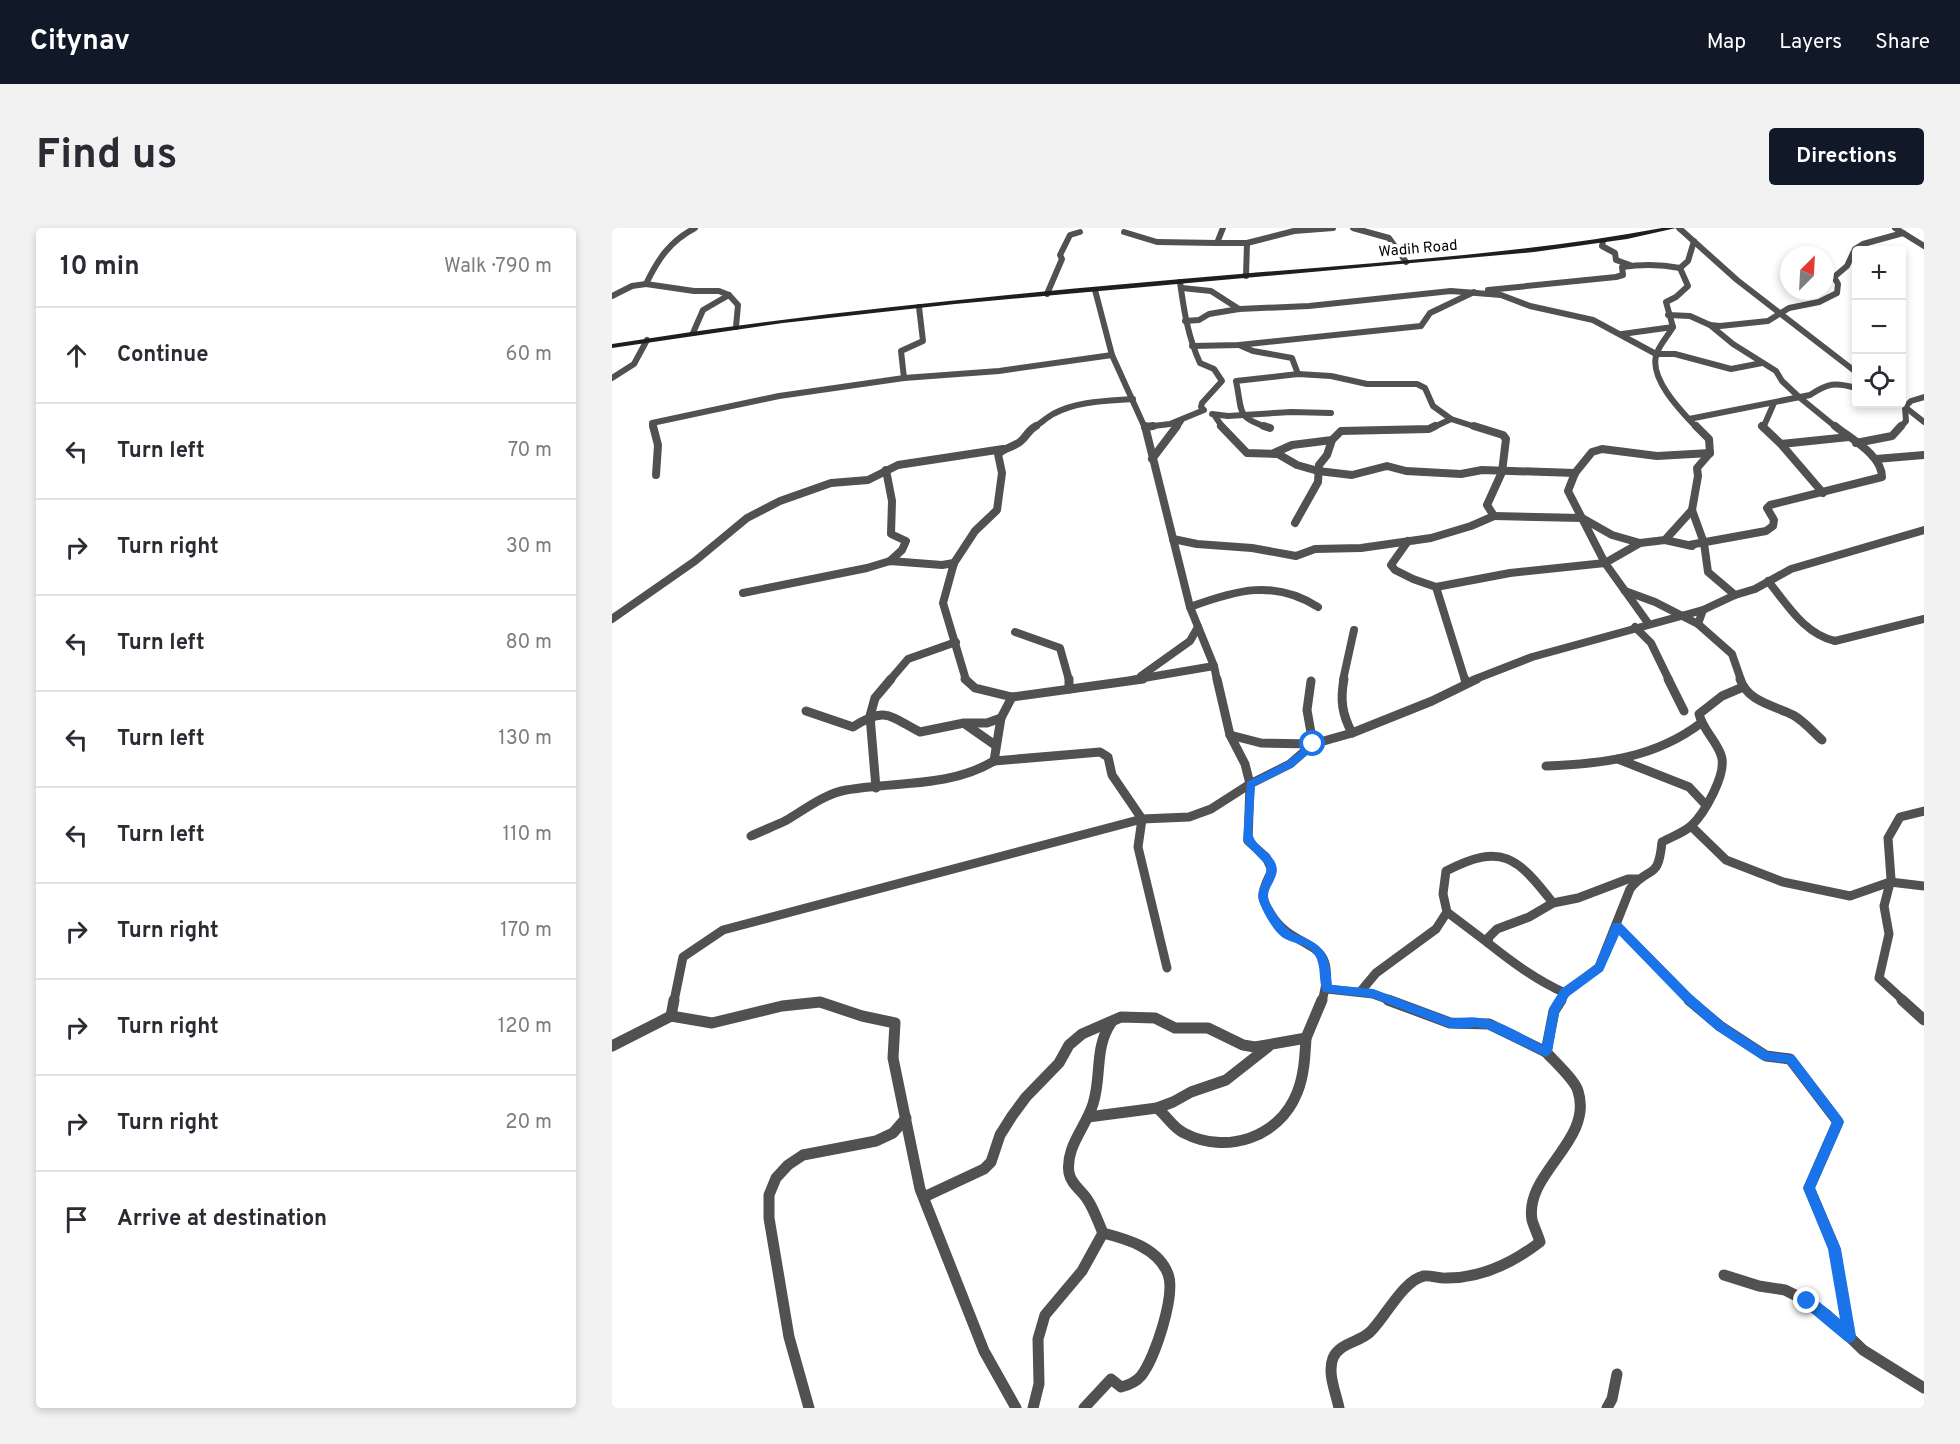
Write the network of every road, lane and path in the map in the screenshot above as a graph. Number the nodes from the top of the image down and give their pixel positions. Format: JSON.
{"nodes":[{"id":1,"x":695,"y":228,"type":"edge"},
{"id":2,"x":1223,"y":228,"type":"edge"},
{"id":3,"x":1333,"y":228,"type":"edge"},
{"id":4,"x":1353,"y":228,"type":"edge"},
{"id":5,"x":1673,"y":228,"type":"edge"},
{"id":6,"x":1679,"y":228,"type":"edge"},
{"id":7,"x":1895,"y":228,"type":"edge"},
{"id":8,"x":1080,"y":232,"type":"dead end"},
{"id":9,"x":1124,"y":232,"type":"dead end"},
{"id":10,"x":1903,"y":233,"type":"junction"},
{"id":11,"x":1603,"y":241,"type":"junction"},
{"id":12,"x":1694,"y":241,"type":"junction"},
{"id":13,"x":1217,"y":243,"type":"junction"},
{"id":14,"x":1247,"y":243,"type":"junction"},
{"id":15,"x":1924,"y":246,"type":"edge"},
{"id":16,"x":1406,"y":262,"type":"junction"},
{"id":17,"x":1630,"y":265,"type":"junction"},
{"id":18,"x":1680,"y":268,"type":"junction"},
{"id":19,"x":1246,"y":276,"type":"junction"},
{"id":20,"x":646,"y":284,"type":"junction"},
{"id":21,"x":1181,"y":285,"type":"junction"},
{"id":22,"x":1095,"y":290,"type":"junction"},
{"id":23,"x":1475,"y":292,"type":"junction"},
{"id":24,"x":1047,"y":294,"type":"junction"},
{"id":25,"x":729,"y":295,"type":"junction"},
{"id":26,"x":612,"y":296,"type":"edge"},
{"id":27,"x":919,"y":307,"type":"junction"},
{"id":28,"x":1239,"y":309,"type":"junction"},
{"id":29,"x":1779,"y":312,"type":"junction"},
{"id":30,"x":1668,"y":315,"type":"junction"},
{"id":31,"x":1185,"y":321,"type":"junction"},
{"id":32,"x":1710,"y":325,"type":"junction"},
{"id":33,"x":736,"y":327,"type":"junction"},
{"id":34,"x":1673,"y":327,"type":"junction"},
{"id":35,"x":693,"y":333,"type":"junction"},
{"id":36,"x":1622,"y":334,"type":"junction"},
{"id":37,"x":647,"y":340,"type":"junction"},
{"id":38,"x":1239,"y":345,"type":"junction"},
{"id":39,"x":612,"y":346,"type":"edge"},
{"id":40,"x":1192,"y":346,"type":"junction"},
{"id":41,"x":1656,"y":354,"type":"junction"},
{"id":42,"x":1112,"y":355,"type":"junction"},
{"id":43,"x":1762,"y":363,"type":"junction"},
{"id":44,"x":1852,"y":368,"type":"edge"},
{"id":45,"x":1298,"y":374,"type":"junction"},
{"id":46,"x":612,"y":378,"type":"edge"},
{"id":47,"x":904,"y":378,"type":"junction"},
{"id":48,"x":1222,"y":381,"type":"junction"},
{"id":49,"x":1236,"y":381,"type":"junction"},
{"id":50,"x":1852,"y":387,"type":"edge"},
{"id":51,"x":1799,"y":397,"type":"junction"},
{"id":52,"x":1924,"y":397,"type":"edge"},
{"id":53,"x":1133,"y":399,"type":"junction"},
{"id":54,"x":1774,"y":403,"type":"junction"},
{"id":55,"x":1906,"y":403,"type":"edge"},
{"id":56,"x":1903,"y":408,"type":"edge"},
{"id":57,"x":1906,"y":408,"type":"edge"},
{"id":58,"x":1204,"y":411,"type":"junction"},
{"id":59,"x":1332,"y":413,"type":"dead end"},
{"id":60,"x":1215,"y":416,"type":"junction"},
{"id":61,"x":1243,"y":416,"type":"junction"},
{"id":62,"x":1451,"y":419,"type":"junction"},
{"id":63,"x":1689,"y":419,"type":"junction"},
{"id":64,"x":1181,"y":421,"type":"junction"},
{"id":65,"x":1924,"y":422,"type":"edge"},
{"id":66,"x":1145,"y":428,"type":"junction"},
{"id":67,"x":1270,"y":428,"type":"dead end"},
{"id":68,"x":1849,"y":437,"type":"junction"},
{"id":69,"x":1332,"y":440,"type":"junction"},
{"id":70,"x":1856,"y":443,"type":"junction"},
{"id":71,"x":1780,"y":444,"type":"junction"},
{"id":72,"x":1003,"y":449,"type":"junction"},
{"id":73,"x":1710,"y":453,"type":"junction"},
{"id":74,"x":1273,"y":454,"type":"junction"},
{"id":75,"x":1924,"y":455,"type":"edge"},
{"id":76,"x":1152,"y":459,"type":"junction"},
{"id":77,"x":1876,"y":459,"type":"junction"},
{"id":78,"x":886,"y":470,"type":"junction"},
{"id":79,"x":1318,"y":471,"type":"junction"},
{"id":80,"x":1502,"y":472,"type":"junction"},
{"id":81,"x":1575,"y":473,"type":"junction"},
{"id":82,"x":656,"y":476,"type":"dead end"},
{"id":83,"x":1823,"y":493,"type":"junction"},
{"id":84,"x":1692,"y":510,"type":"junction"},
{"id":85,"x":1494,"y":516,"type":"junction"},
{"id":86,"x":1582,"y":518,"type":"junction"},
{"id":87,"x":1295,"y":524,"type":"dead end"},
{"id":88,"x":1924,"y":530,"type":"edge"},
{"id":89,"x":1173,"y":539,"type":"junction"},
{"id":90,"x":1665,"y":540,"type":"junction"},
{"id":91,"x":1408,"y":542,"type":"junction"},
{"id":92,"x":1640,"y":543,"type":"junction"},
{"id":93,"x":1704,"y":543,"type":"junction"},
{"id":94,"x":1689,"y":545,"type":"junction"},
{"id":95,"x":1704,"y":555,"type":"junction"},
{"id":96,"x":890,"y":561,"type":"junction"},
{"id":97,"x":954,"y":563,"type":"junction"},
{"id":98,"x":1605,"y":563,"type":"junction"},
{"id":99,"x":1767,"y":581,"type":"junction"},
{"id":100,"x":1436,"y":586,"type":"junction"},
{"id":101,"x":1625,"y":591,"type":"junction"},
{"id":102,"x":743,"y":593,"type":"dead end"},
{"id":103,"x":1735,"y":595,"type":"junction"},
{"id":104,"x":1190,"y":607,"type":"junction"},
{"id":105,"x":1318,"y":607,"type":"dead end"},
{"id":106,"x":1703,"y":610,"type":"junction"},
{"id":107,"x":1679,"y":616,"type":"junction"},
{"id":108,"x":612,"y":619,"type":"edge"},
{"id":109,"x":1924,"y":619,"type":"edge"},
{"id":110,"x":1648,"y":624,"type":"junction"},
{"id":111,"x":1698,"y":624,"type":"junction"},
{"id":112,"x":1198,"y":627,"type":"junction"},
{"id":113,"x":1635,"y":627,"type":"junction"},
{"id":114,"x":1354,"y":630,"type":"dead end"},
{"id":115,"x":1015,"y":632,"type":"dead end"},
{"id":116,"x":956,"y":642,"type":"junction"},
{"id":117,"x":1214,"y":666,"type":"junction"},
{"id":118,"x":1153,"y":668,"type":"junction"},
{"id":119,"x":1183,"y":673,"type":"junction"},
{"id":120,"x":1136,"y":678,"type":"junction"},
{"id":121,"x":1311,"y":681,"type":"dead end"},
{"id":122,"x":1466,"y":683,"type":"junction"},
{"id":123,"x":1743,"y":687,"type":"junction"},
{"id":124,"x":1069,"y":689,"type":"junction"},
{"id":125,"x":1012,"y":697,"type":"junction"},
{"id":126,"x":806,"y":711,"type":"dead end"},
{"id":127,"x":1684,"y":711,"type":"dead end"},
{"id":128,"x":870,"y":716,"type":"junction"},
{"id":129,"x":1001,"y":717,"type":"junction"},
{"id":130,"x":964,"y":723,"type":"junction"},
{"id":131,"x":1701,"y":723,"type":"junction"},
{"id":132,"x":853,"y":727,"type":"junction"},
{"id":133,"x":871,"y":732,"type":"junction"},
{"id":134,"x":1352,"y":733,"type":"junction"},
{"id":135,"x":1230,"y":735,"type":"junction"},
{"id":136,"x":1822,"y":740,"type":"dead end"},
{"id":137,"x":1313,"y":744,"type":"junction"},
{"id":138,"x":995,"y":745,"type":"junction"},
{"id":139,"x":1618,"y":759,"type":"junction"},
{"id":140,"x":994,"y":761,"type":"junction"},
{"id":141,"x":1546,"y":766,"type":"dead end"},
{"id":142,"x":1250,"y":784,"type":"junction"},
{"id":143,"x":876,"y":788,"type":"junction"},
{"id":144,"x":1704,"y":804,"type":"junction"},
{"id":145,"x":1924,"y":811,"type":"edge"},
{"id":146,"x":1142,"y":819,"type":"junction"},
{"id":147,"x":1691,"y":826,"type":"junction"},
{"id":148,"x":750,"y":836,"type":"dead end"},
{"id":149,"x":1638,"y":879,"type":"junction"},
{"id":150,"x":1890,"y":882,"type":"junction"},
{"id":151,"x":1924,"y":886,"type":"edge"},
{"id":152,"x":1553,"y":903,"type":"junction"},
{"id":153,"x":1447,"y":912,"type":"junction"},
{"id":154,"x":1617,"y":926,"type":"junction"},
{"id":155,"x":1471,"y":928,"type":"junction"},
{"id":156,"x":1497,"y":928,"type":"junction"},
{"id":157,"x":1488,"y":943,"type":"junction"},
{"id":158,"x":1167,"y":968,"type":"dead end"},
{"id":159,"x":1327,"y":989,"type":"junction"},
{"id":160,"x":1361,"y":991,"type":"junction"},
{"id":161,"x":1565,"y":993,"type":"junction"},
{"id":162,"x":671,"y":1016,"type":"junction"},
{"id":163,"x":1121,"y":1017,"type":"junction"},
{"id":164,"x":1924,"y":1020,"type":"edge"},
{"id":165,"x":1306,"y":1038,"type":"junction"},
{"id":166,"x":612,"y":1046,"type":"edge"},
{"id":167,"x":1268,"y":1047,"type":"junction"},
{"id":168,"x":1546,"y":1052,"type":"junction"},
{"id":169,"x":1157,"y":1108,"type":"junction"},
{"id":170,"x":1088,"y":1117,"type":"junction"},
{"id":171,"x":906,"y":1118,"type":"junction"},
{"id":172,"x":924,"y":1197,"type":"junction"},
{"id":173,"x":1103,"y":1233,"type":"junction"},
{"id":174,"x":1724,"y":1275,"type":"dead end"},
{"id":175,"x":1849,"y":1336,"type":"junction"},
{"id":176,"x":1617,"y":1374,"type":"dead end"},
{"id":177,"x":1924,"y":1388,"type":"edge"},
{"id":178,"x":809,"y":1408,"type":"edge"},
{"id":179,"x":1016,"y":1408,"type":"edge"},
{"id":180,"x":1033,"y":1408,"type":"edge"},
{"id":181,"x":1084,"y":1408,"type":"edge"},
{"id":182,"x":1339,"y":1408,"type":"edge"},
{"id":183,"x":1607,"y":1408,"type":"edge"}],
"edges":[{"from":1,"to":20,"type":"street"},
{"from":2,"to":13,"type":"street"},
{"from":3,"to":14,"type":"street"},
{"from":4,"to":16,"type":"street"},
{"from":5,"to":11,"type":"street","name":"Wadih Road"},
{"from":6,"to":12,"type":"street"},
{"from":7,"to":10,"type":"street"},
{"from":8,"to":24,"type":"street"},
{"from":9,"to":13,"type":"street"},
{"from":10,"to":15,"type":"street"},
{"from":10,"to":29,"type":"street"},
{"from":11,"to":16,"type":"street","name":"Wadih Road"},
{"from":11,"to":17,"type":"street"},
{"from":12,"to":18,"type":"street"},
{"from":12,"to":29,"type":"street"},
{"from":13,"to":14,"type":"street"},
{"from":14,"to":19,"type":"street"},
{"from":16,"to":19,"type":"street","name":"Wadih Road"},
{"from":17,"to":18,"type":"street"},
{"from":17,"to":23,"type":"street"},
{"from":18,"to":30,"type":"street"},
{"from":19,"to":21,"type":"street","name":"Wadih Road"},
{"from":20,"to":25,"type":"street"},
{"from":20,"to":26,"type":"street"},
{"from":21,"to":22,"type":"street","name":"Wadih Road"},
{"from":21,"to":28,"type":"street"},
{"from":21,"to":31,"type":"street"},
{"from":22,"to":24,"type":"street","name":"Wadih Road"},
{"from":22,"to":42,"type":"street"},
{"from":23,"to":28,"type":"street"},
{"from":23,"to":36,"type":"street"},
{"from":23,"to":38,"type":"street"},
{"from":24,"to":27,"type":"street","name":"Wadih Road"},
{"from":25,"to":33,"type":"street"},
{"from":25,"to":35,"type":"street"},
{"from":27,"to":33,"type":"street","name":"Wadih Road"},
{"from":27,"to":47,"type":"street"},
{"from":28,"to":31,"type":"street"},
{"from":29,"to":32,"type":"street"},
{"from":29,"to":44,"type":"street"},
{"from":30,"to":32,"type":"street"},
{"from":30,"to":34,"type":"street"},
{"from":31,"to":40,"type":"street"},
{"from":32,"to":43,"type":"street"},
{"from":33,"to":35,"type":"street","name":"Wadih Road"},
{"from":34,"to":36,"type":"street"},
{"from":34,"to":41,"type":"street"},
{"from":35,"to":37,"type":"street","name":"Wadih Road"},
{"from":36,"to":41,"type":"street"},
{"from":37,"to":39,"type":"street","name":"Wadih Road"},
{"from":37,"to":46,"type":"street"},
{"from":38,"to":40,"type":"street"},
{"from":38,"to":45,"type":"street"},
{"from":40,"to":48,"type":"street"},
{"from":41,"to":43,"type":"street"},
{"from":41,"to":63,"type":"street"},
{"from":42,"to":47,"type":"street"},
{"from":42,"to":53,"type":"street"},
{"from":43,"to":51,"type":"street"},
{"from":45,"to":49,"type":"street"},
{"from":45,"to":62,"type":"street"},
{"from":47,"to":82,"type":"street"},
{"from":48,"to":49,"type":"street"},
{"from":48,"to":58,"type":"street"},
{"from":49,"to":61,"type":"street"},
{"from":50,"to":51,"type":"street"},
{"from":51,"to":54,"type":"street"},
{"from":51,"to":68,"type":"street"},
{"from":52,"to":55,"type":"street"},
{"from":53,"to":66,"type":"street"},
{"from":53,"to":72,"type":"street"},
{"from":54,"to":63,"type":"street"},
{"from":54,"to":71,"type":"street"},
{"from":56,"to":70,"type":"street"},
{"from":57,"to":65,"type":"street"},
{"from":58,"to":60,"type":"street"},
{"from":58,"to":64,"type":"street"},
{"from":59,"to":61,"type":"street"},
{"from":60,"to":61,"type":"street"},
{"from":60,"to":74,"type":"street"},
{"from":61,"to":67,"type":"street"},
{"from":62,"to":69,"type":"street"},
{"from":62,"to":80,"type":"street"},
{"from":63,"to":73,"type":"street"},
{"from":64,"to":66,"type":"street"},
{"from":64,"to":76,"type":"street"},
{"from":66,"to":76,"type":"street"},
{"from":68,"to":70,"type":"street"},
{"from":68,"to":71,"type":"street"},
{"from":69,"to":74,"type":"street"},
{"from":69,"to":79,"type":"street"},
{"from":70,"to":77,"type":"street"},
{"from":71,"to":83,"type":"street"},
{"from":72,"to":78,"type":"street"},
{"from":72,"to":97,"type":"street"},
{"from":73,"to":81,"type":"street"},
{"from":73,"to":84,"type":"street"},
{"from":74,"to":79,"type":"street"},
{"from":75,"to":77,"type":"street"},
{"from":76,"to":89,"type":"street"},
{"from":77,"to":83,"type":"street"},
{"from":78,"to":96,"type":"street"},
{"from":78,"to":108,"type":"street"},
{"from":79,"to":80,"type":"street"},
{"from":79,"to":87,"type":"street"},
{"from":80,"to":81,"type":"street"},
{"from":80,"to":85,"type":"street"},
{"from":81,"to":86,"type":"street"},
{"from":83,"to":93,"type":"street"},
{"from":84,"to":90,"type":"street"},
{"from":84,"to":93,"type":"street"},
{"from":85,"to":86,"type":"street"},
{"from":85,"to":91,"type":"street"},
{"from":86,"to":92,"type":"street"},
{"from":86,"to":98,"type":"street"},
{"from":88,"to":99,"type":"street"},
{"from":89,"to":91,"type":"street"},
{"from":89,"to":104,"type":"street"},
{"from":90,"to":92,"type":"street"},
{"from":90,"to":94,"type":"street"},
{"from":91,"to":100,"type":"street"},
{"from":92,"to":98,"type":"street"},
{"from":93,"to":94,"type":"street"},
{"from":93,"to":95,"type":"street"},
{"from":94,"to":95,"type":"street"},
{"from":95,"to":103,"type":"street"},
{"from":96,"to":97,"type":"street"},
{"from":96,"to":102,"type":"street"},
{"from":97,"to":116,"type":"street"},
{"from":98,"to":100,"type":"street"},
{"from":98,"to":101,"type":"street"},
{"from":99,"to":103,"type":"street"},
{"from":99,"to":109,"type":"street"},
{"from":100,"to":122,"type":"street"},
{"from":101,"to":107,"type":"street"},
{"from":101,"to":110,"type":"street"},
{"from":103,"to":106,"type":"street"},
{"from":104,"to":105,"type":"street"},
{"from":104,"to":112,"type":"street"},
{"from":106,"to":107,"type":"street"},
{"from":106,"to":111,"type":"street"},
{"from":107,"to":110,"type":"street"},
{"from":107,"to":111,"type":"street"},
{"from":110,"to":113,"type":"street"},
{"from":111,"to":123,"type":"street"},
{"from":112,"to":117,"type":"street"},
{"from":112,"to":118,"type":"street"},
{"from":113,"to":122,"type":"street"},
{"from":113,"to":127,"type":"street"},
{"from":114,"to":134,"type":"street"},
{"from":115,"to":124,"type":"street"},
{"from":116,"to":125,"type":"street"},
{"from":116,"to":128,"type":"street"},
{"from":117,"to":119,"type":"street"},
{"from":117,"to":135,"type":"street"},
{"from":118,"to":119,"type":"street"},
{"from":118,"to":120,"type":"street"},
{"from":119,"to":120,"type":"street"},
{"from":120,"to":124,"type":"street"},
{"from":121,"to":137,"type":"street"},
{"from":122,"to":134,"type":"street"},
{"from":123,"to":131,"type":"street"},
{"from":123,"to":136,"type":"street"},
{"from":124,"to":125,"type":"street"},
{"from":125,"to":129,"type":"street"},
{"from":126,"to":132,"type":"street"},
{"from":128,"to":130,"type":"street"},
{"from":128,"to":132,"type":"street"},
{"from":128,"to":133,"type":"street"},
{"from":129,"to":130,"type":"street"},
{"from":129,"to":138,"type":"street"},
{"from":130,"to":138,"type":"street"},
{"from":131,"to":139,"type":"street"},
{"from":131,"to":144,"type":"street"},
{"from":132,"to":133,"type":"street"},
{"from":133,"to":143,"type":"street"},
{"from":134,"to":137,"type":"street"},
{"from":135,"to":137,"type":"street"},
{"from":135,"to":142,"type":"street"},
{"from":137,"to":142,"type":"street"},
{"from":138,"to":140,"type":"street"},
{"from":139,"to":141,"type":"street"},
{"from":139,"to":144,"type":"street"},
{"from":140,"to":143,"type":"street"},
{"from":140,"to":146,"type":"street"},
{"from":142,"to":146,"type":"street"},
{"from":142,"to":159,"type":"street"},
{"from":143,"to":148,"type":"street"},
{"from":144,"to":147,"type":"street"},
{"from":145,"to":150,"type":"street"},
{"from":146,"to":158,"type":"street"},
{"from":146,"to":162,"type":"street"},
{"from":147,"to":149,"type":"street"},
{"from":147,"to":150,"type":"street"},
{"from":149,"to":152,"type":"street"},
{"from":149,"to":154,"type":"street"},
{"from":150,"to":151,"type":"street"},
{"from":150,"to":164,"type":"street"},
{"from":152,"to":153,"type":"street"},
{"from":152,"to":156,"type":"street"},
{"from":153,"to":155,"type":"street"},
{"from":153,"to":160,"type":"street"},
{"from":154,"to":161,"type":"street"},
{"from":154,"to":175,"type":"street"},
{"from":155,"to":156,"type":"street"},
{"from":155,"to":157,"type":"street"},
{"from":156,"to":157,"type":"street"},
{"from":157,"to":161,"type":"street"},
{"from":159,"to":160,"type":"street"},
{"from":159,"to":165,"type":"street"},
{"from":160,"to":168,"type":"street"},
{"from":161,"to":168,"type":"street"},
{"from":162,"to":166,"type":"street"},
{"from":162,"to":171,"type":"street"},
{"from":163,"to":167,"type":"street"},
{"from":163,"to":170,"type":"street"},
{"from":163,"to":172,"type":"street"},
{"from":165,"to":167,"type":"street"},
{"from":165,"to":169,"type":"street"},
{"from":167,"to":169,"type":"street"},
{"from":168,"to":182,"type":"street"},
{"from":169,"to":170,"type":"street"},
{"from":170,"to":173,"type":"street"},
{"from":171,"to":172,"type":"street"},
{"from":171,"to":178,"type":"street"},
{"from":172,"to":179,"type":"street"},
{"from":173,"to":180,"type":"street"},
{"from":173,"to":181,"type":"street"},
{"from":174,"to":175,"type":"street"},
{"from":175,"to":177,"type":"street"},
{"from":176,"to":183,"type":"street"}]}
